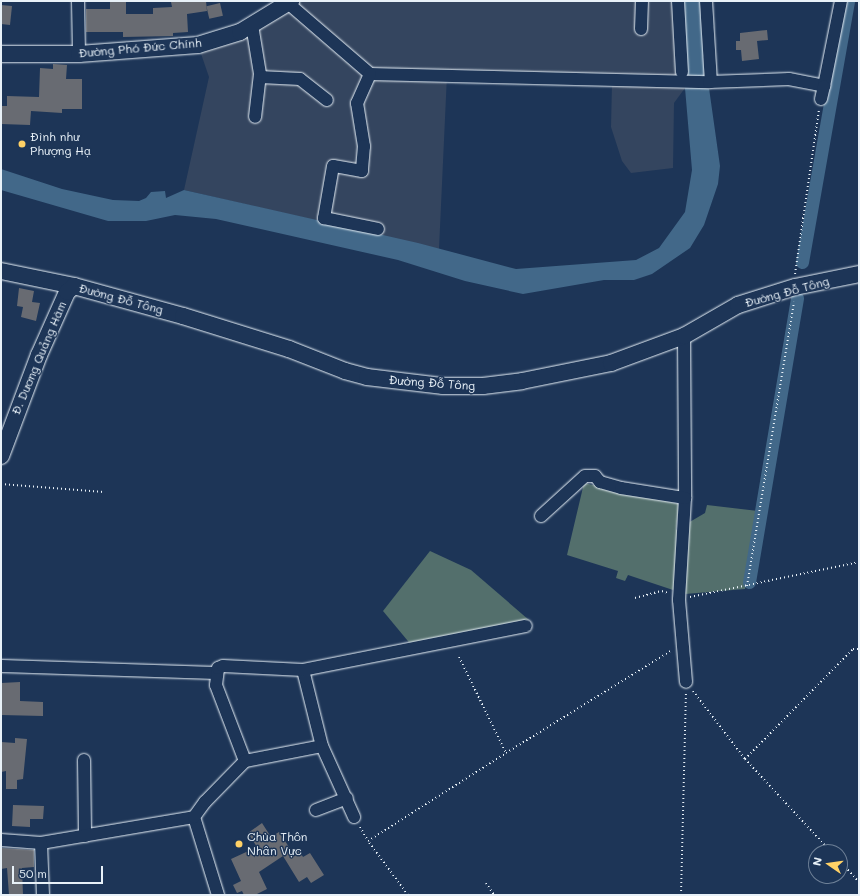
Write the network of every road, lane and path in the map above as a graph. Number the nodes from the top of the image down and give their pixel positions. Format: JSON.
{"nodes":[{"id":1,"x":78,"y":1,"type":"edge"},
{"id":2,"x":642,"y":1,"type":"edge"},
{"id":3,"x":678,"y":1,"type":"edge"},
{"id":4,"x":706,"y":1,"type":"edge"},
{"id":5,"x":840,"y":1,"type":"edge"},
{"id":6,"x":290,"y":2,"type":"edge"},
{"id":7,"x":252,"y":25,"type":"junction"},
{"id":8,"x":641,"y":30,"type":"dead end"},
{"id":9,"x":1,"y":54,"type":"edge"},
{"id":10,"x":80,"y":54,"type":"junction"},
{"id":11,"x":370,"y":74,"type":"junction"},
{"id":12,"x":683,"y":76,"type":"junction"},
{"id":13,"x":260,"y":77,"type":"junction"},
{"id":14,"x":710,"y":82,"type":"junction"},
{"id":15,"x":824,"y":86,"type":"junction"},
{"id":16,"x":323,"y":97,"type":"dead end"},
{"id":17,"x":821,"y":99,"type":"joint"},
{"id":18,"x":255,"y":117,"type":"dead end"},
{"id":19,"x":378,"y":229,"type":"dead end"},
{"id":20,"x":1,"y":271,"type":"edge"},
{"id":21,"x":859,"y":274,"type":"edge"},
{"id":22,"x":74,"y":286,"type":"junction"},
{"id":23,"x":795,"y":287,"type":"junction"},
{"id":24,"x":684,"y":336,"type":"junction"},
{"id":25,"x":1,"y":456,"type":"edge"},
{"id":26,"x":1,"y":484,"type":"edge"},
{"id":27,"x":104,"y":492,"type":"dead end"},
{"id":28,"x":685,"y":498,"type":"junction"},
{"id":29,"x":541,"y":516,"type":"dead end"},
{"id":30,"x":859,"y":562,"type":"edge"},
{"id":31,"x":747,"y":586,"type":"junction"},
{"id":32,"x":635,"y":598,"type":"dead end"},
{"id":33,"x":679,"y":600,"type":"junction"},
{"id":34,"x":526,"y":626,"type":"dead end"},
{"id":35,"x":684,"y":642,"type":"junction"},
{"id":36,"x":859,"y":649,"type":"edge"},
{"id":37,"x":459,"y":657,"type":"dead end"},
{"id":38,"x":1,"y":666,"type":"edge"},
{"id":39,"x":303,"y":670,"type":"junction"},
{"id":40,"x":217,"y":673,"type":"junction"},
{"id":41,"x":686,"y":682,"type":"junction"},
{"id":42,"x":322,"y":746,"type":"junction"},
{"id":43,"x":506,"y":753,"type":"junction"},
{"id":44,"x":745,"y":759,"type":"junction"},
{"id":45,"x":84,"y":760,"type":"dead end"},
{"id":46,"x":245,"y":761,"type":"junction"},
{"id":47,"x":347,"y":798,"type":"junction"},
{"id":48,"x":316,"y":810,"type":"dead end"},
{"id":49,"x":194,"y":817,"type":"junction"},
{"id":50,"x":354,"y":818,"type":"joint"},
{"id":51,"x":85,"y":836,"type":"junction"},
{"id":52,"x":1,"y":840,"type":"edge"},
{"id":53,"x":368,"y":841,"type":"junction"},
{"id":54,"x":41,"y":843,"type":"junction"},
{"id":55,"x":824,"y":844,"type":"edge"},
{"id":56,"x":848,"y":870,"type":"edge"},
{"id":57,"x":859,"y":882,"type":"edge"},
{"id":58,"x":486,"y":883,"type":"dead end"},
{"id":59,"x":43,"y":895,"type":"edge"},
{"id":60,"x":218,"y":895,"type":"edge"},
{"id":61,"x":408,"y":895,"type":"edge"},
{"id":62,"x":494,"y":895,"type":"edge"},
{"id":63,"x":681,"y":895,"type":"edge"}],
"edges":[{"from":1,"to":10,"type":"street"},
{"from":2,"to":8,"type":"street"},
{"from":3,"to":12,"type":"street"},
{"from":4,"to":14,"type":"street"},
{"from":5,"to":15,"type":"street"},
{"from":6,"to":7,"type":"main road","name":"Đường Phó Đức Chính"},
{"from":6,"to":11,"type":"street"},
{"from":7,"to":10,"type":"main road","name":"Đường Phó Đức Chính"},
{"from":7,"to":13,"type":"street"},
{"from":9,"to":10,"type":"main road","name":"Đường Phó Đức Chính"},
{"from":11,"to":12,"type":"street"},
{"from":11,"to":19,"type":"street"},
{"from":12,"to":14,"type":"street"},
{"from":13,"to":16,"type":"street"},
{"from":13,"to":18,"type":"street"},
{"from":14,"to":15,"type":"street"},
{"from":15,"to":17,"type":"street"},
{"from":17,"to":23,"type":"path"},
{"from":20,"to":22,"type":"main road","name":"Đường Đỗ Tông"},
{"from":21,"to":23,"type":"main road","name":"Đường Đỗ Tông"},
{"from":22,"to":24,"type":"main road","name":"Đường Đỗ Tông"},
{"from":22,"to":25,"type":"main road","name":"Đ. Dương Quảng Hàm"},
{"from":23,"to":24,"type":"main road","name":"Đường Đỗ Tông"},
{"from":23,"to":31,"type":"path"},
{"from":24,"to":28,"type":"street"},
{"from":26,"to":27,"type":"path"},
{"from":28,"to":29,"type":"street"},
{"from":28,"to":33,"type":"street"},
{"from":30,"to":31,"type":"path"},
{"from":31,"to":33,"type":"path"},
{"from":32,"to":33,"type":"path"},
{"from":33,"to":35,"type":"street"},
{"from":34,"to":39,"type":"street"},
{"from":35,"to":41,"type":"street"},
{"from":35,"to":43,"type":"path"},
{"from":36,"to":44,"type":"path"},
{"from":37,"to":43,"type":"path"},
{"from":38,"to":40,"type":"street"},
{"from":39,"to":40,"type":"street"},
{"from":39,"to":42,"type":"street"},
{"from":40,"to":46,"type":"street"},
{"from":41,"to":44,"type":"path"},
{"from":41,"to":63,"type":"path"},
{"from":42,"to":46,"type":"street"},
{"from":42,"to":47,"type":"street"},
{"from":43,"to":53,"type":"path"},
{"from":44,"to":55,"type":"path"},
{"from":45,"to":51,"type":"street"},
{"from":46,"to":49,"type":"street"},
{"from":47,"to":48,"type":"street"},
{"from":47,"to":50,"type":"street"},
{"from":49,"to":51,"type":"street"},
{"from":49,"to":60,"type":"street"},
{"from":50,"to":53,"type":"path"},
{"from":51,"to":54,"type":"street"},
{"from":52,"to":54,"type":"street"},
{"from":53,"to":61,"type":"path"},
{"from":54,"to":59,"type":"street"},
{"from":56,"to":57,"type":"path"},
{"from":58,"to":62,"type":"path"}]}
